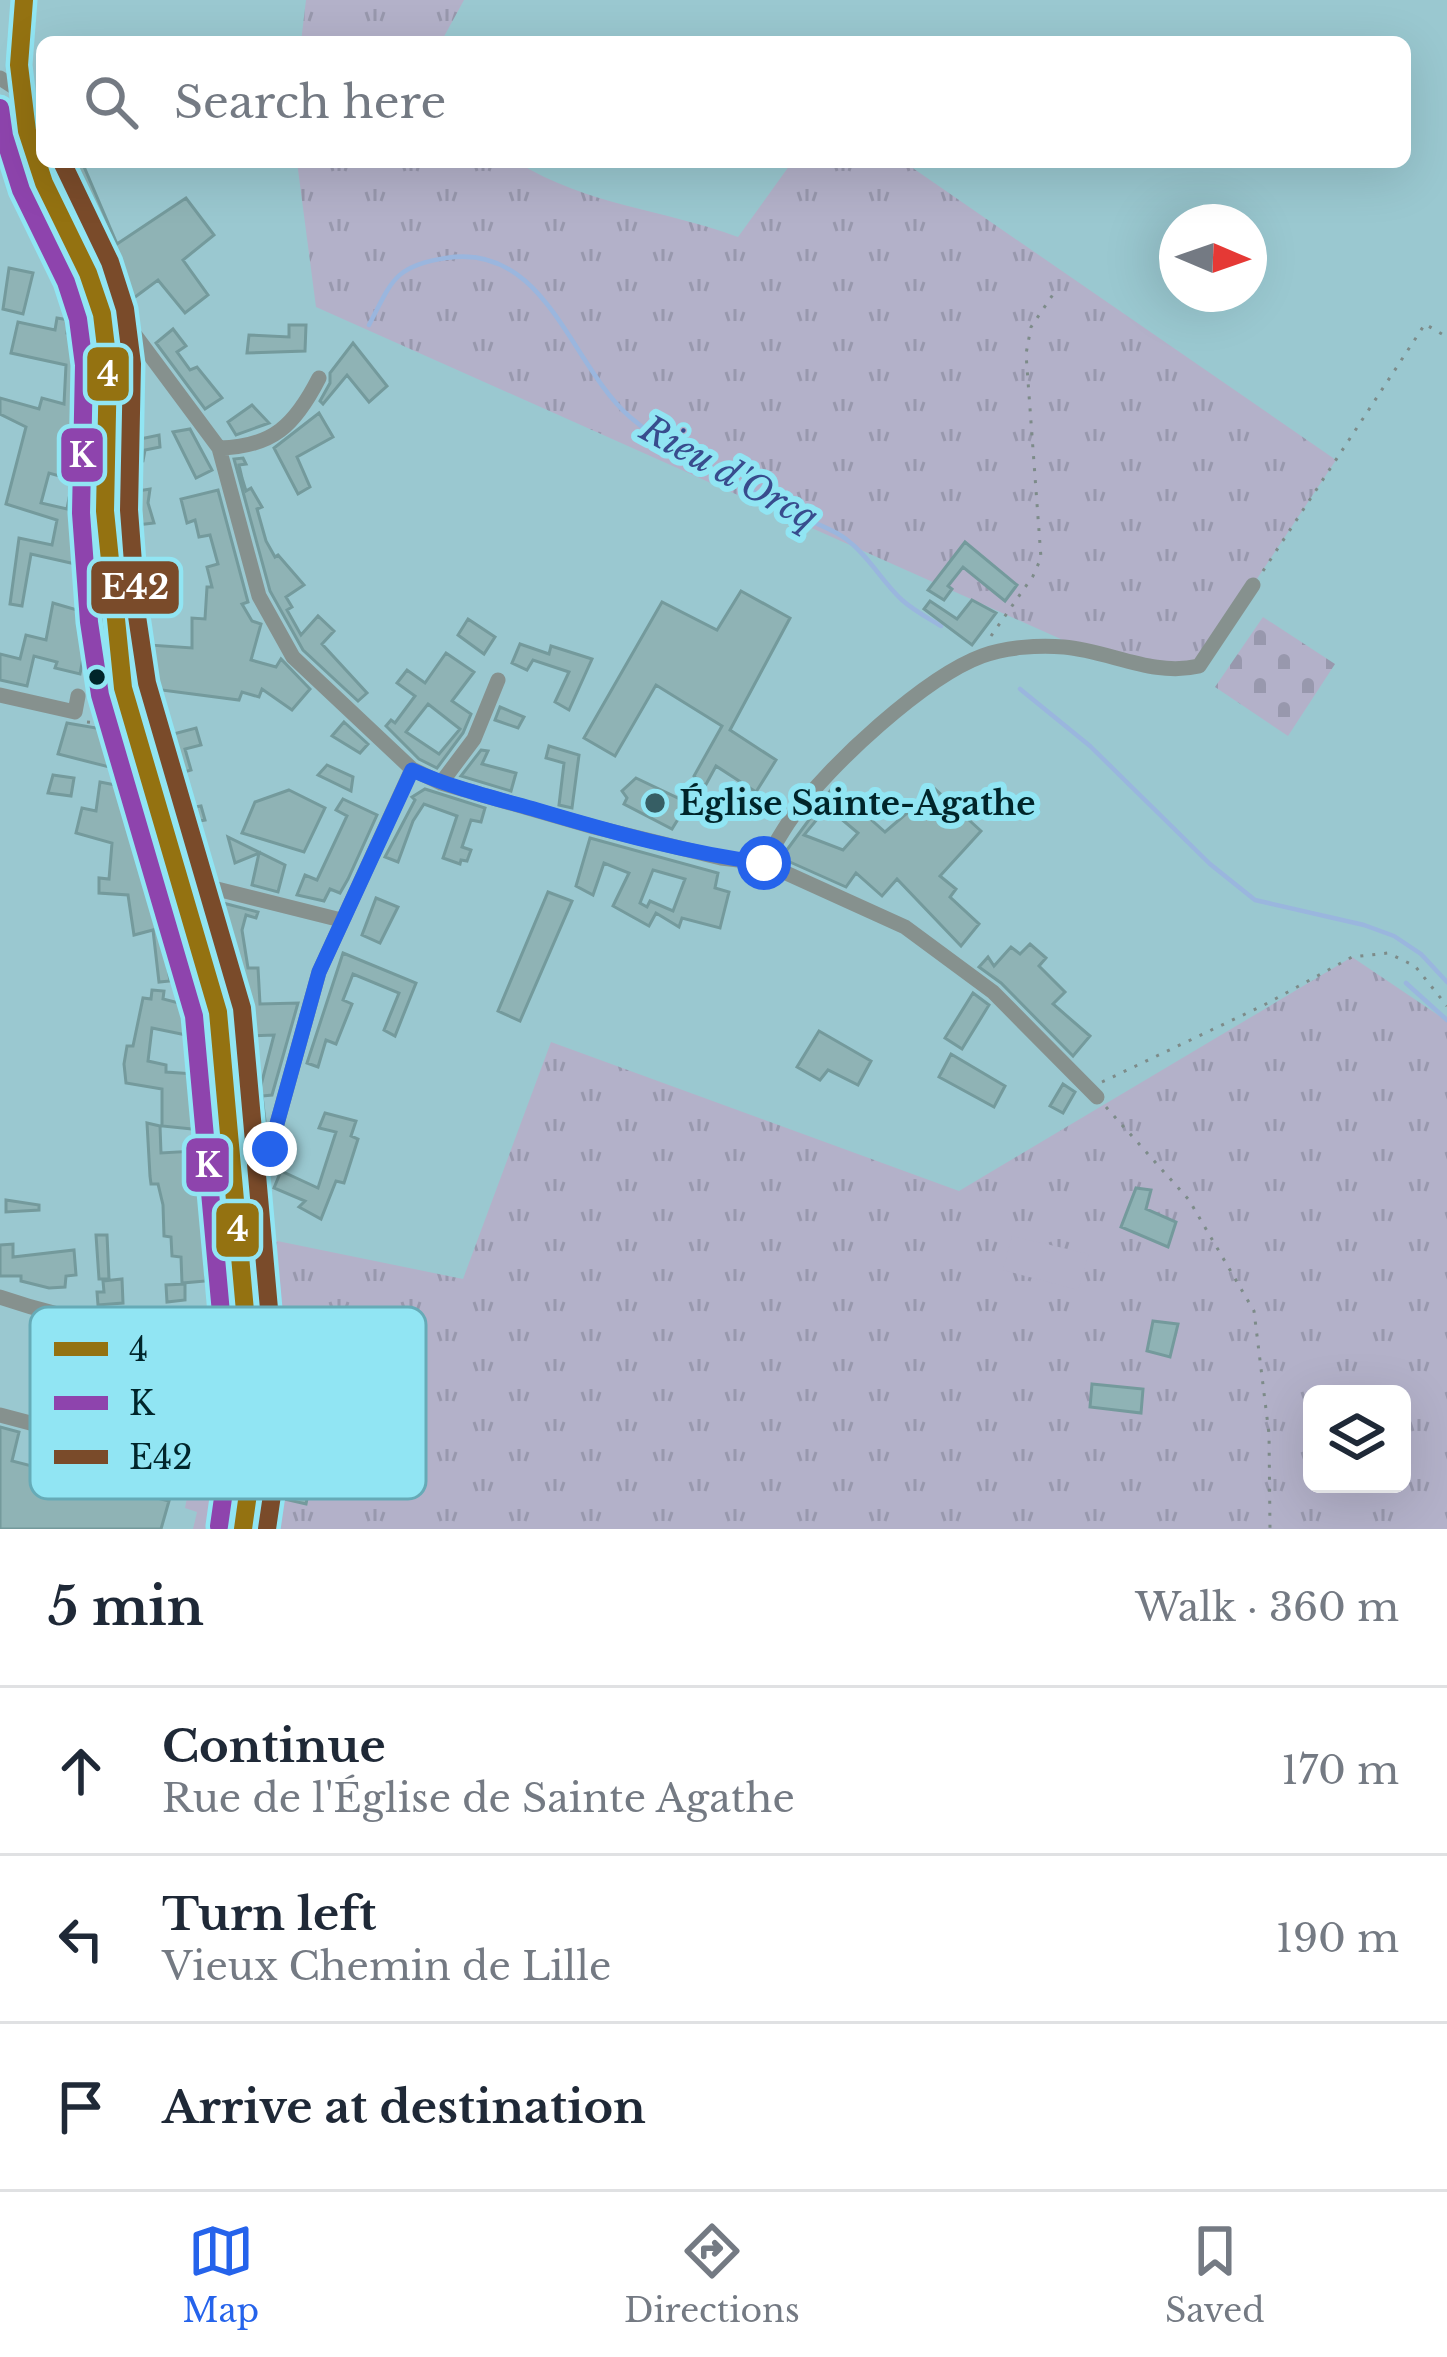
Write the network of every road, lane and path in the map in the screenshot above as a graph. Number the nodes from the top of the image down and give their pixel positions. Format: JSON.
{"nodes":[{"id":1,"x":24,"y":0,"type":"edge"},
{"id":2,"x":0,"y":78,"type":"edge"},
{"id":3,"x":20,"y":91,"type":"junction"},
{"id":4,"x":36,"y":157,"type":"edge"},
{"id":5,"x":39,"y":168,"type":"edge"},
{"id":6,"x":1056,"y":290,"type":"dead end"},
{"id":7,"x":103,"y":314,"type":"junction"},
{"id":8,"x":1447,"y":338,"type":"edge"},
{"id":9,"x":319,"y":378,"type":"dead end"},
{"id":10,"x":219,"y":448,"type":"junction"},
{"id":11,"x":1253,"y":585,"type":"joint"},
{"id":12,"x":981,"y":656,"type":"junction"},
{"id":13,"x":498,"y":680,"type":"dead end"},
{"id":14,"x":0,"y":694,"type":"edge"},
{"id":15,"x":76,"y":704,"type":"joint"},
{"id":16,"x":131,"y":723,"type":"junction"},
{"id":17,"x":412,"y":770,"type":"junction"},
{"id":18,"x":441,"y":783,"type":"junction"},
{"id":19,"x":764,"y":863,"type":"junction"},
{"id":20,"x":184,"y":889,"type":"junction"},
{"id":21,"x":340,"y":920,"type":"junction"},
{"id":22,"x":1447,"y":1006,"type":"edge"},
{"id":23,"x":1093,"y":1093,"type":"junction"},
{"id":24,"x":235,"y":1184,"type":"junction"},
{"id":25,"x":0,"y":1298,"type":"edge"},
{"id":26,"x":31,"y":1307,"type":"edge"},
{"id":27,"x":247,"y":1307,"type":"edge"},
{"id":28,"x":0,"y":1414,"type":"edge"},
{"id":29,"x":30,"y":1424,"type":"edge"},
{"id":30,"x":247,"y":1499,"type":"edge"},
{"id":31,"x":243,"y":1529,"type":"edge"},
{"id":32,"x":1270,"y":1529,"type":"edge"}],
"edges":[{"from":1,"to":3,"type":"main road"},
{"from":2,"to":3,"type":"street"},
{"from":3,"to":4,"type":"main road"},
{"from":5,"to":7,"type":"main road"},
{"from":6,"to":12,"type":"path"},
{"from":7,"to":10,"type":"street"},
{"from":7,"to":16,"type":"main road"},
{"from":8,"to":11,"type":"path"},
{"from":9,"to":10,"type":"street"},
{"from":10,"to":17,"type":"street"},
{"from":11,"to":12,"type":"street"},
{"from":12,"to":19,"type":"street"},
{"from":13,"to":18,"type":"street"},
{"from":14,"to":15,"type":"street"},
{"from":15,"to":16,"type":"path"},
{"from":16,"to":20,"type":"main road"},
{"from":17,"to":18,"type":"street"},
{"from":17,"to":21,"type":"street"},
{"from":18,"to":19,"type":"street"},
{"from":19,"to":23,"type":"street"},
{"from":20,"to":21,"type":"street"},
{"from":20,"to":24,"type":"main road"},
{"from":21,"to":24,"type":"street"},
{"from":22,"to":23,"type":"path"},
{"from":23,"to":32,"type":"path"},
{"from":24,"to":27,"type":"main road"},
{"from":25,"to":26,"type":"street"},
{"from":28,"to":29,"type":"street"},
{"from":30,"to":31,"type":"main road"}]}
